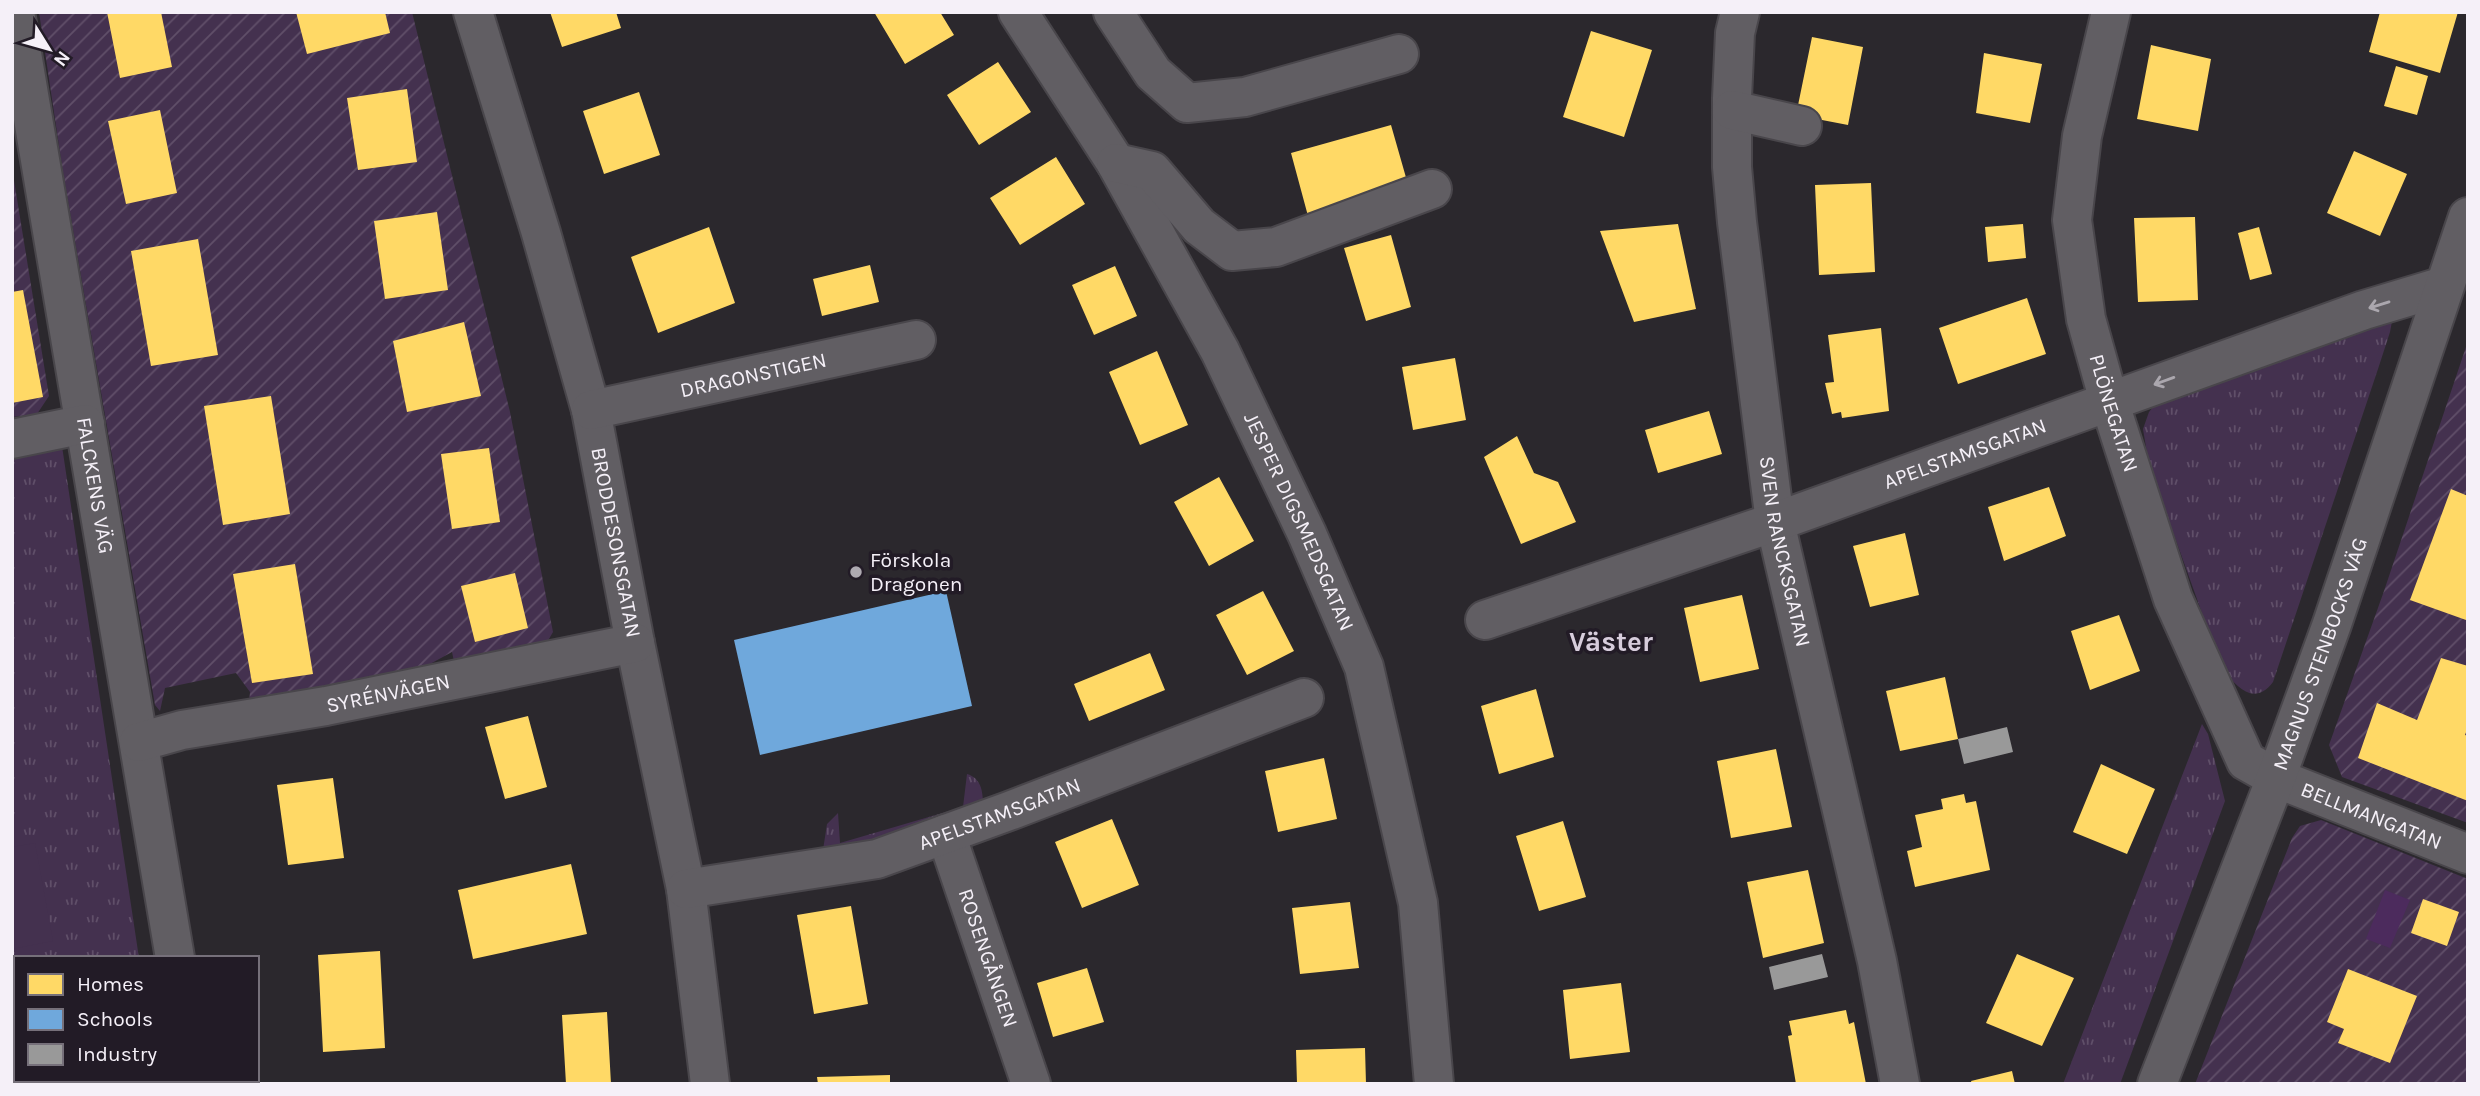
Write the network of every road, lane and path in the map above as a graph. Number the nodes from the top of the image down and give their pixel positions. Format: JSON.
{"nodes":[{"id":1,"x":15,"y":12,"type":"edge"},
{"id":2,"x":473,"y":12,"type":"edge"},
{"id":3,"x":1018,"y":12,"type":"edge"},
{"id":4,"x":1113,"y":12,"type":"edge"},
{"id":5,"x":1740,"y":12,"type":"edge"},
{"id":6,"x":2111,"y":12,"type":"edge"},
{"id":7,"x":1399,"y":54,"type":"dead end"},
{"id":8,"x":1732,"y":110,"type":"junction"},
{"id":9,"x":1802,"y":126,"type":"dead end"},
{"id":10,"x":1116,"y":163,"type":"junction"},
{"id":11,"x":1432,"y":189,"type":"dead end"},
{"id":12,"x":2468,"y":216,"type":"edge"},
{"id":13,"x":2444,"y":286,"type":"junction"},
{"id":14,"x":916,"y":340,"type":"dead end"},
{"id":15,"x":2109,"y":401,"type":"junction"},
{"id":16,"x":591,"y":410,"type":"junction"},
{"id":17,"x":85,"y":424,"type":"junction"},
{"id":18,"x":12,"y":439,"type":"edge"},
{"id":19,"x":1775,"y":522,"type":"junction"},
{"id":20,"x":1485,"y":620,"type":"dead end"},
{"id":21,"x":635,"y":643,"type":"junction"},
{"id":22,"x":1304,"y":698,"type":"dead end"},
{"id":23,"x":139,"y":742,"type":"junction"},
{"id":24,"x":2276,"y":778,"type":"junction"},
{"id":25,"x":946,"y":834,"type":"junction"},
{"id":26,"x":2468,"y":853,"type":"edge"},
{"id":27,"x":686,"y":890,"type":"junction"},
{"id":28,"x":175,"y":956,"type":"edge"},
{"id":29,"x":710,"y":1084,"type":"edge"},
{"id":30,"x":1031,"y":1084,"type":"edge"},
{"id":31,"x":1434,"y":1084,"type":"edge"},
{"id":32,"x":1899,"y":1084,"type":"edge"},
{"id":33,"x":2157,"y":1084,"type":"edge"}],
"edges":[{"from":1,"to":17,"type":"street","name":"FALCKENS VÄG"},
{"from":2,"to":16,"type":"street","name":"BRODDESONSGATAN"},
{"from":3,"to":10,"type":"street","name":"JESPER DIGSMEDSGATAN"},
{"from":4,"to":7,"type":"street"},
{"from":5,"to":8,"type":"street","name":"SVEN RANCKSGATAN"},
{"from":6,"to":15,"type":"street","name":"PLÖNEGATAN"},
{"from":8,"to":9,"type":"street"},
{"from":8,"to":19,"type":"street","name":"SVEN RANCKSGATAN"},
{"from":10,"to":11,"type":"street"},
{"from":10,"to":31,"type":"street","name":"JESPER DIGSMEDSGATAN"},
{"from":12,"to":13,"type":"street","name":"MAGNUS STENBOCKS VÄG"},
{"from":13,"to":15,"type":"street","name":"APELSTAMSGATAN","one_way":true},
{"from":13,"to":24,"type":"street","name":"MAGNUS STENBOCKS VÄG"},
{"from":14,"to":16,"type":"street","name":"DRAGONSTIGEN"},
{"from":15,"to":19,"type":"street","name":"APELSTAMSGATAN"},
{"from":15,"to":24,"type":"street","name":"PLÖNEGATAN"},
{"from":16,"to":21,"type":"street","name":"BRODDESONSGATAN"},
{"from":17,"to":18,"type":"street"},
{"from":17,"to":23,"type":"street","name":"FALCKENS VÄG"},
{"from":19,"to":20,"type":"street","name":"APELSTAMSGATAN"},
{"from":19,"to":32,"type":"street","name":"SVEN RANCKSGATAN"},
{"from":21,"to":23,"type":"street","name":"SYRÉNVÄGEN"},
{"from":21,"to":27,"type":"street","name":"BRODDESONSGATAN"},
{"from":22,"to":25,"type":"street","name":"APELSTAMSGATAN"},
{"from":23,"to":28,"type":"street","name":"FALCKENS VÄG"},
{"from":24,"to":26,"type":"street","name":"BELLMANGATAN"},
{"from":24,"to":33,"type":"street","name":"MAGNUS STENBOCKS VÄG"},
{"from":25,"to":27,"type":"street","name":"APELSTAMSGATAN"},
{"from":25,"to":30,"type":"street","name":"ROSENGÅNGEN"},
{"from":27,"to":29,"type":"street","name":"BRODDESONSGATAN"}]}
